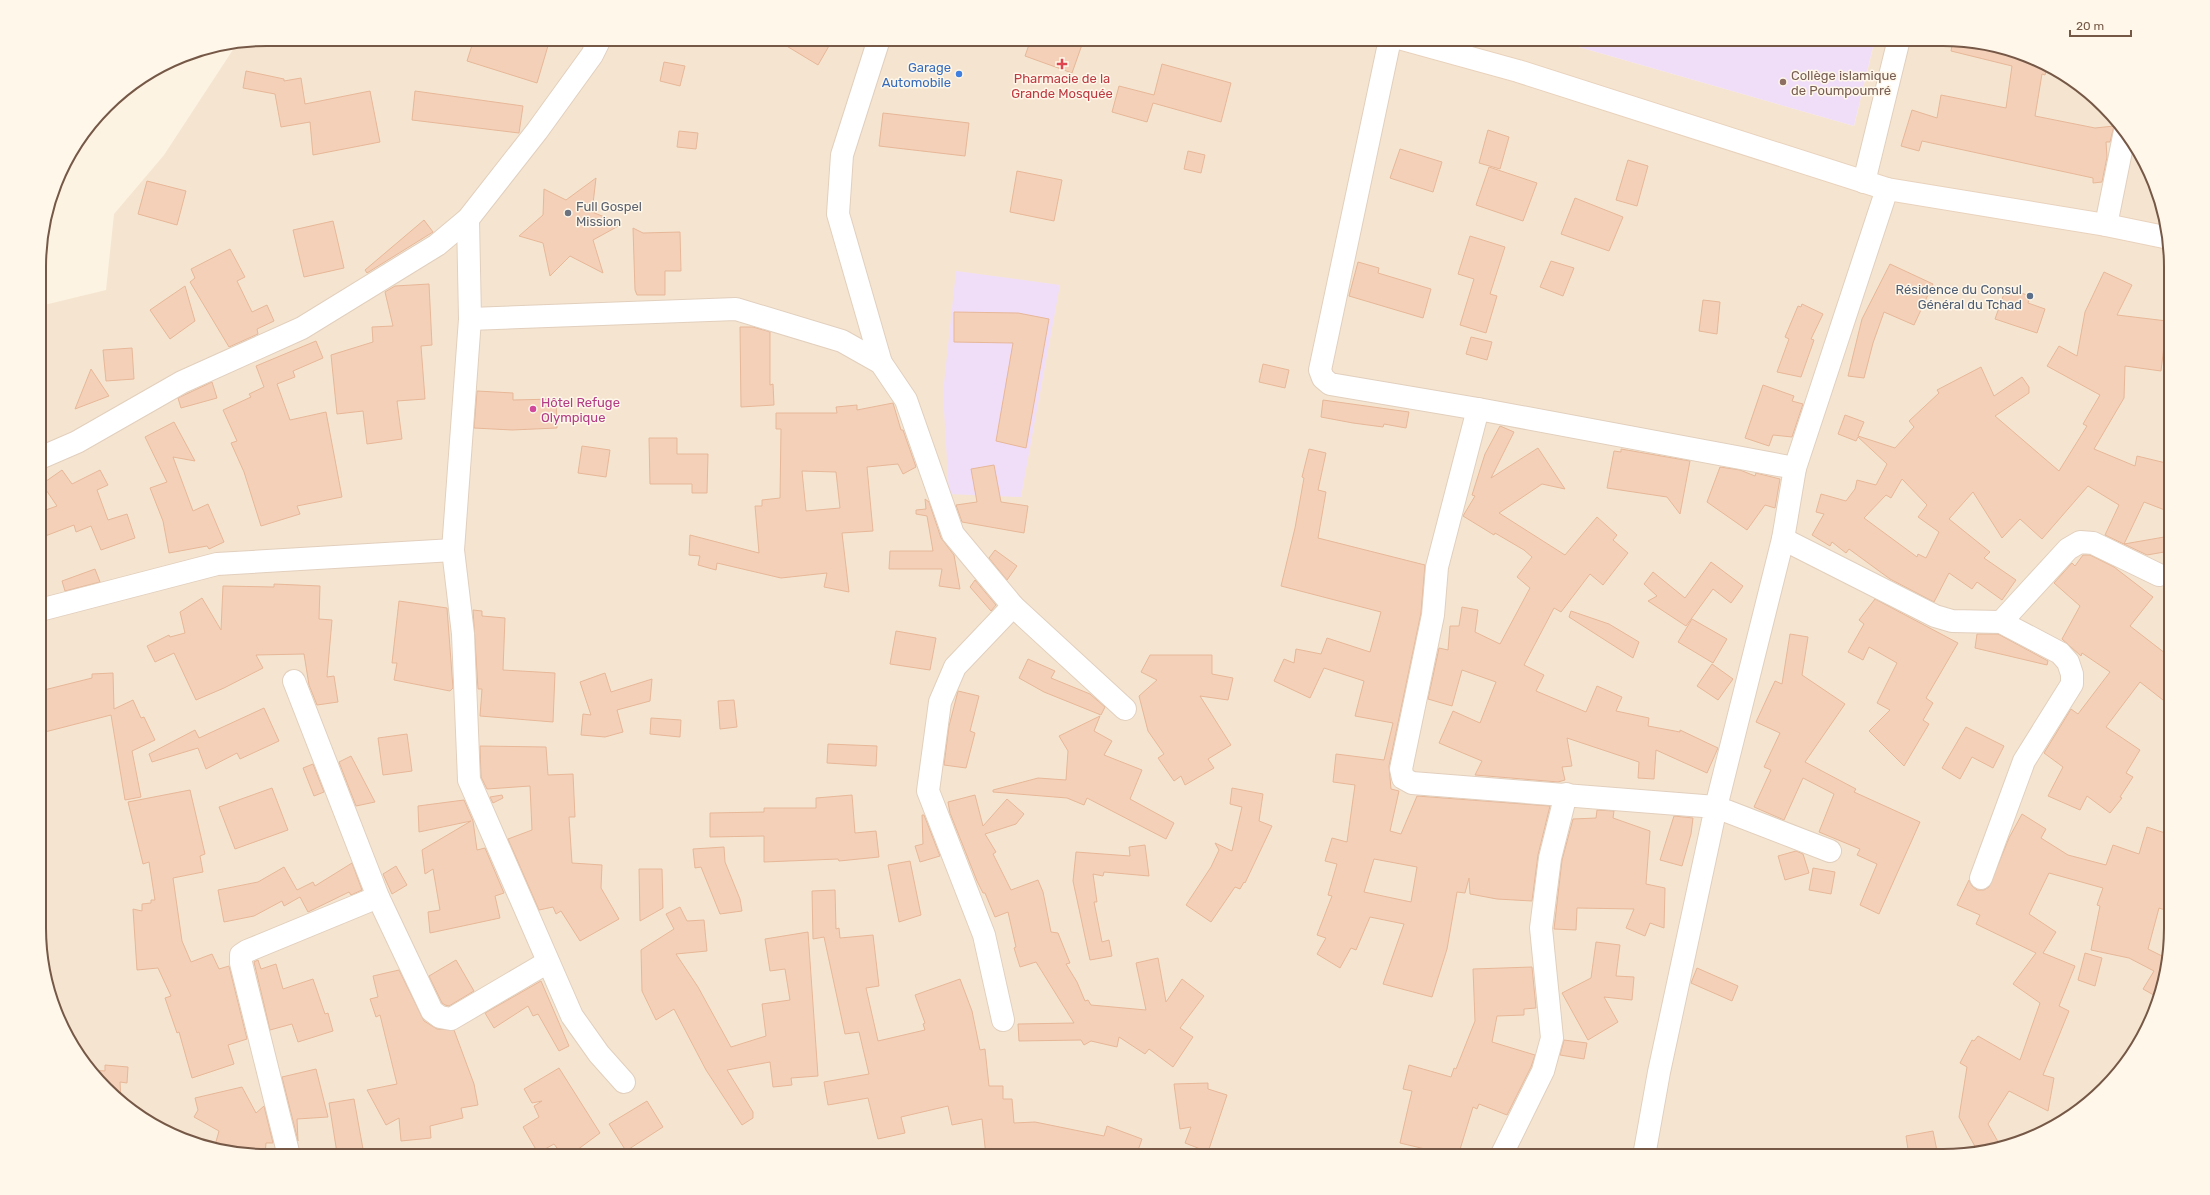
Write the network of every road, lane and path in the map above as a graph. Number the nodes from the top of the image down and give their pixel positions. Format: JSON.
{"nodes":[{"id":1,"x":596,"y":46,"type":"edge"},
{"id":2,"x":877,"y":46,"type":"edge"},
{"id":3,"x":1389,"y":46,"type":"edge"},
{"id":4,"x":1427,"y":46,"type":"edge"},
{"id":5,"x":1897,"y":46,"type":"edge"},
{"id":6,"x":2124,"y":139,"type":"edge"},
{"id":7,"x":1864,"y":182,"type":"junction"},
{"id":8,"x":1887,"y":189,"type":"junction"},
{"id":9,"x":468,"y":219,"type":"junction"},
{"id":10,"x":2106,"y":225,"type":"junction"},
{"id":11,"x":2162,"y":237,"type":"edge"},
{"id":12,"x":470,"y":319,"type":"junction"},
{"id":13,"x":881,"y":363,"type":"junction"},
{"id":14,"x":1478,"y":409,"type":"junction"},
{"id":15,"x":46,"y":455,"type":"edge"},
{"id":16,"x":1794,"y":468,"type":"junction"},
{"id":17,"x":1783,"y":539,"type":"junction"},
{"id":18,"x":453,"y":550,"type":"junction"},
{"id":19,"x":2159,"y":575,"type":"dead end"},
{"id":20,"x":1013,"y":606,"type":"junction"},
{"id":21,"x":46,"y":608,"type":"edge"},
{"id":22,"x":2001,"y":622,"type":"junction"},
{"id":23,"x":294,"y":681,"type":"dead end"},
{"id":24,"x":1125,"y":709,"type":"dead end"},
{"id":25,"x":1566,"y":794,"type":"junction"},
{"id":26,"x":1716,"y":807,"type":"junction"},
{"id":27,"x":1830,"y":851,"type":"dead end"},
{"id":28,"x":1981,"y":878,"type":"dead end"},
{"id":29,"x":378,"y":897,"type":"junction"},
{"id":30,"x":548,"y":962,"type":"junction"},
{"id":31,"x":1003,"y":1020,"type":"dead end"},
{"id":32,"x":624,"y":1082,"type":"dead end"},
{"id":33,"x":287,"y":1149,"type":"edge"},
{"id":34,"x":1504,"y":1149,"type":"edge"},
{"id":35,"x":1645,"y":1149,"type":"edge"}],
"edges":[{"from":1,"to":9,"type":"street"},
{"from":2,"to":13,"type":"street"},
{"from":3,"to":14,"type":"street"},
{"from":4,"to":7,"type":"street"},
{"from":5,"to":7,"type":"street"},
{"from":6,"to":10,"type":"street"},
{"from":7,"to":8,"type":"street"},
{"from":8,"to":10,"type":"street"},
{"from":8,"to":16,"type":"street"},
{"from":9,"to":12,"type":"street"},
{"from":9,"to":15,"type":"street"},
{"from":10,"to":11,"type":"street"},
{"from":12,"to":13,"type":"street"},
{"from":12,"to":18,"type":"street"},
{"from":13,"to":20,"type":"street"},
{"from":14,"to":16,"type":"street"},
{"from":14,"to":25,"type":"street"},
{"from":16,"to":17,"type":"street"},
{"from":17,"to":22,"type":"street"},
{"from":17,"to":26,"type":"street"},
{"from":18,"to":21,"type":"street"},
{"from":18,"to":30,"type":"street"},
{"from":19,"to":22,"type":"street"},
{"from":20,"to":24,"type":"street"},
{"from":20,"to":31,"type":"street"},
{"from":22,"to":28,"type":"street"},
{"from":23,"to":29,"type":"street"},
{"from":25,"to":26,"type":"street"},
{"from":25,"to":34,"type":"street"},
{"from":26,"to":27,"type":"street"},
{"from":26,"to":35,"type":"street"},
{"from":29,"to":30,"type":"street"},
{"from":29,"to":33,"type":"street"},
{"from":30,"to":32,"type":"street"}]}
